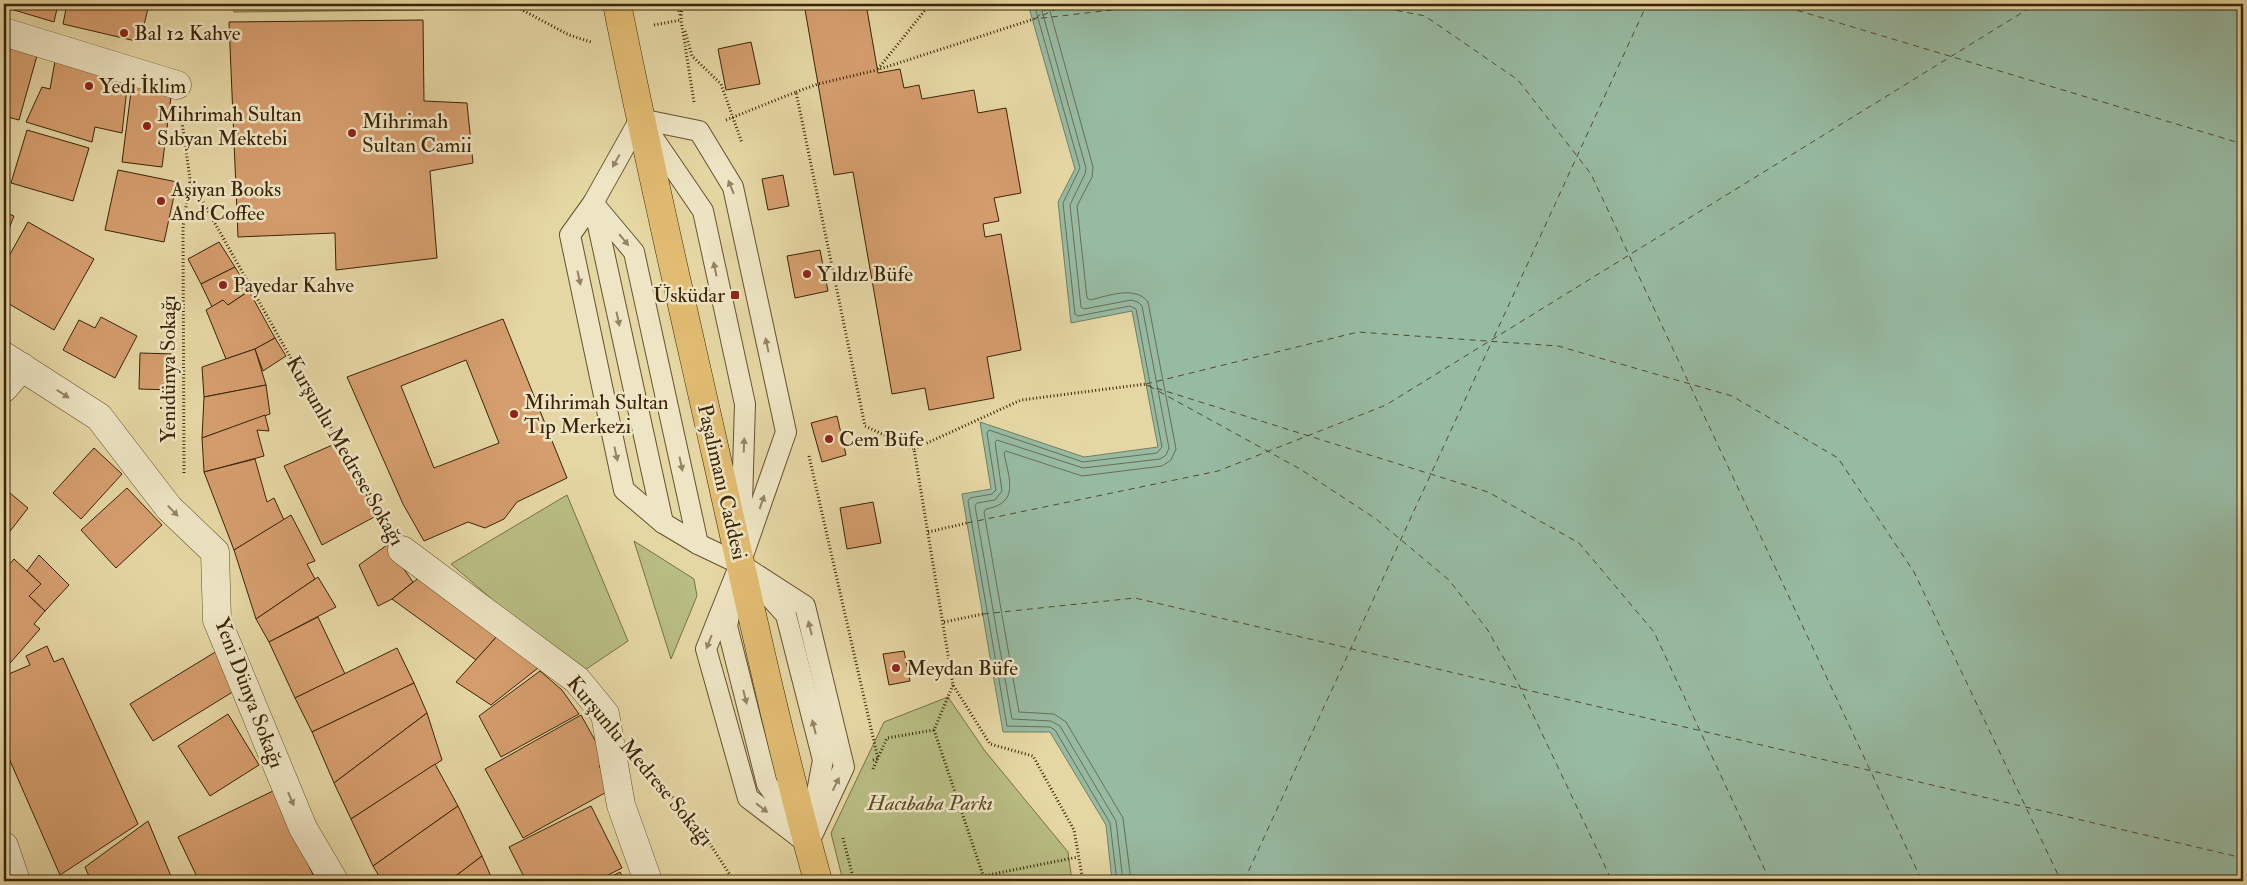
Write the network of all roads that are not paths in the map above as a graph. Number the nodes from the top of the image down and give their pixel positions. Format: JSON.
{"nodes":[{"id":1,"x":616,"y":4,"type":"edge"},
{"id":2,"x":4,"y":32,"type":"edge"},
{"id":3,"x":176,"y":84,"type":"road end"},
{"id":4,"x":640,"y":119,"type":"junction"},
{"id":5,"x":593,"y":203,"type":"junction"},
{"id":6,"x":13,"y":362,"type":"edge"},
{"id":7,"x":4,"y":388,"type":"edge"},
{"id":8,"x":663,"y":523,"type":"junction"},
{"id":9,"x":698,"y":544,"type":"junction"},
{"id":10,"x":402,"y":550,"type":"road end"},
{"id":11,"x":740,"y":564,"type":"junction"},
{"id":12,"x":808,"y":844,"type":"junction"},
{"id":13,"x":4,"y":846,"type":"edge"},
{"id":14,"x":16,"y":881,"type":"edge"},
{"id":15,"x":334,"y":881,"type":"edge"},
{"id":16,"x":648,"y":881,"type":"edge"},
{"id":17,"x":818,"y":881,"type":"edge"}],
"edges":[{"from":1,"to":4,"type":"main road","name":"Paşalimanı Caddesi"},
{"from":2,"to":3,"type":"street"},
{"from":4,"to":5,"type":"lane","one_way":true},
{"from":4,"to":11,"type":"main road","name":"Paşalimanı Caddesi"},
{"from":11,"to":4,"type":"lane","one_way":true},
{"from":11,"to":4,"type":"lane","one_way":true},
{"from":5,"to":8,"type":"lane","one_way":true},
{"from":5,"to":8,"type":"lane","one_way":true},
{"from":5,"to":9,"type":"lane","one_way":true},
{"from":6,"to":7,"type":"street"},
{"from":6,"to":15,"type":"street","name":"Yeni Dünya Sokağı","one_way":true},
{"from":8,"to":9,"type":"lane"},
{"from":9,"to":11,"type":"lane"},
{"from":10,"to":16,"type":"street","name":"Kurşunlu Medrese Sokağı"},
{"from":11,"to":12,"type":"main road","name":"Paşalimanı Caddesi"},
{"from":11,"to":12,"type":"lane","one_way":true},
{"from":12,"to":11,"type":"lane","one_way":true},
{"from":12,"to":17,"type":"main road","name":"Paşalimanı Caddesi"},
{"from":13,"to":14,"type":"street"}]}
